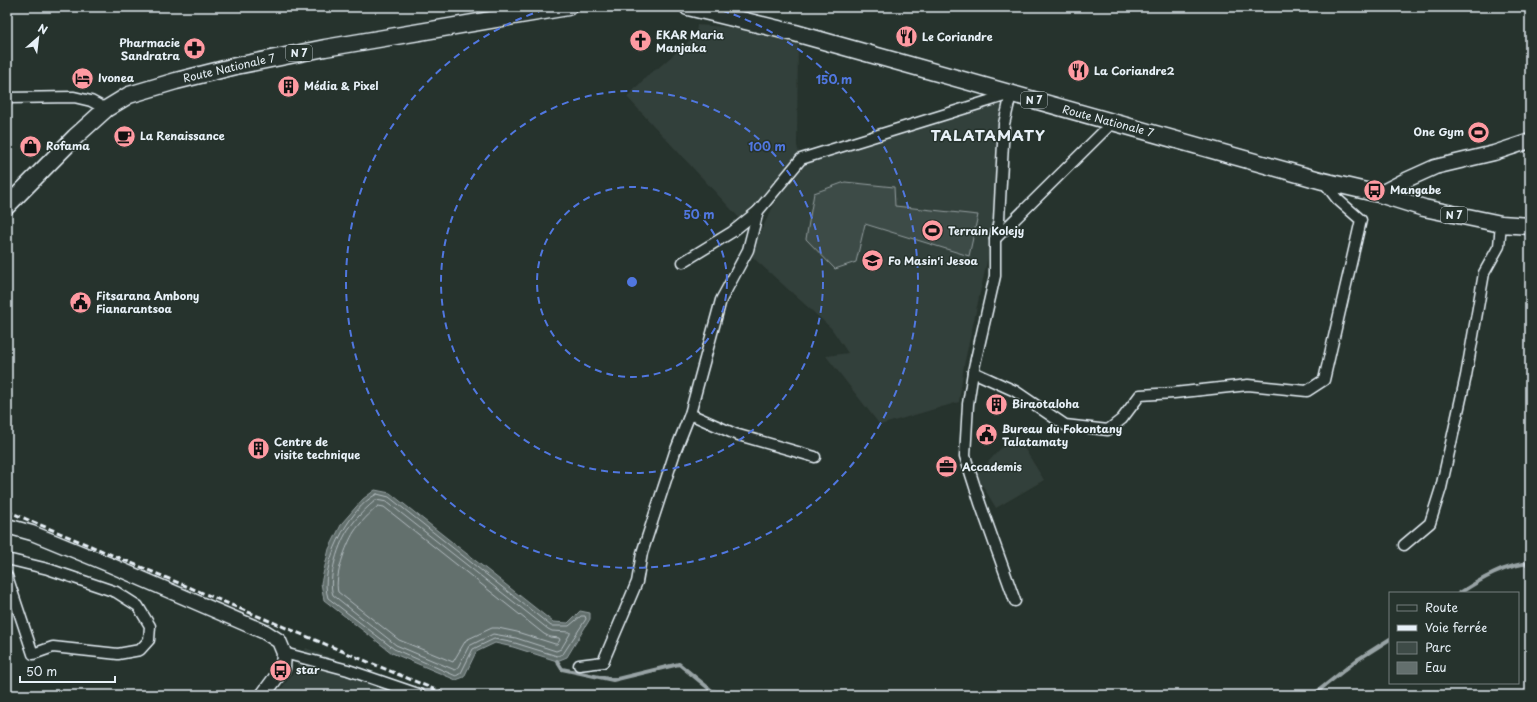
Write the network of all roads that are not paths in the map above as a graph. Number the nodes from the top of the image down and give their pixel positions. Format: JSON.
{"nodes":[{"id":1,"x":568,"y":7,"type":"edge"},
{"id":2,"x":688,"y":7,"type":"edge"},
{"id":3,"x":1011,"y":94,"type":"junction"},
{"id":4,"x":7,"y":98,"type":"edge"},
{"id":5,"x":106,"y":108,"type":"junction"},
{"id":6,"x":1113,"y":122,"type":"junction"},
{"id":7,"x":1530,"y":141,"type":"edge"},
{"id":8,"x":1323,"y":181,"type":"junction"},
{"id":9,"x":1379,"y":194,"type":"junction"},
{"id":10,"x":10,"y":203,"type":"edge"},
{"id":11,"x":758,"y":211,"type":"junction"},
{"id":12,"x":1501,"y":224,"type":"junction"},
{"id":13,"x":1530,"y":226,"type":"edge"},
{"id":14,"x":995,"y":239,"type":"junction"},
{"id":15,"x":683,"y":262,"type":"dead end"},
{"id":16,"x":973,"y":372,"type":"junction"},
{"id":17,"x":690,"y":414,"type":"junction"},
{"id":18,"x":815,"y":457,"type":"dead end"},
{"id":19,"x":7,"y":526,"type":"edge"},
{"id":20,"x":1404,"y":545,"type":"dead end"},
{"id":21,"x":7,"y":558,"type":"edge"},
{"id":22,"x":7,"y":576,"type":"edge"},
{"id":23,"x":1016,"y":601,"type":"dead end"},
{"id":24,"x":284,"y":653,"type":"junction"},
{"id":25,"x":579,"y":665,"type":"dead end"},
{"id":26,"x":263,"y":695,"type":"edge"},
{"id":27,"x":421,"y":695,"type":"edge"}],
"edges":[{"from":1,"to":5,"type":"main road","name":"Route Nationale 7","number":"N 7"},
{"from":2,"to":3,"type":"main road","name":"Route Nationale 7","number":"N 7"},
{"from":3,"to":6,"type":"main road","name":"Route Nationale 7","number":"N 7"},
{"from":3,"to":11,"type":"street"},
{"from":3,"to":14,"type":"street"},
{"from":4,"to":5,"type":"street"},
{"from":5,"to":10,"type":"main road","name":"Route Nationale 7","number":"N 7"},
{"from":6,"to":8,"type":"main road","name":"Route Nationale 7","number":"N 7"},
{"from":6,"to":14,"type":"street"},
{"from":7,"to":9,"type":"street"},
{"from":8,"to":9,"type":"main road","name":"Route Nationale 7","number":"N 7"},
{"from":8,"to":16,"type":"street"},
{"from":9,"to":12,"type":"main road","name":"Route Nationale 7","number":"N 7"},
{"from":11,"to":15,"type":"street"},
{"from":11,"to":17,"type":"street"},
{"from":12,"to":13,"type":"main road","name":"Route Nationale 7","number":"N 7"},
{"from":12,"to":20,"type":"street"},
{"from":14,"to":16,"type":"street"},
{"from":16,"to":23,"type":"street"},
{"from":17,"to":18,"type":"street"},
{"from":17,"to":25,"type":"street"},
{"from":19,"to":24,"type":"street"},
{"from":21,"to":22,"type":"street"},
{"from":24,"to":26,"type":"street"},
{"from":24,"to":27,"type":"street"}]}
